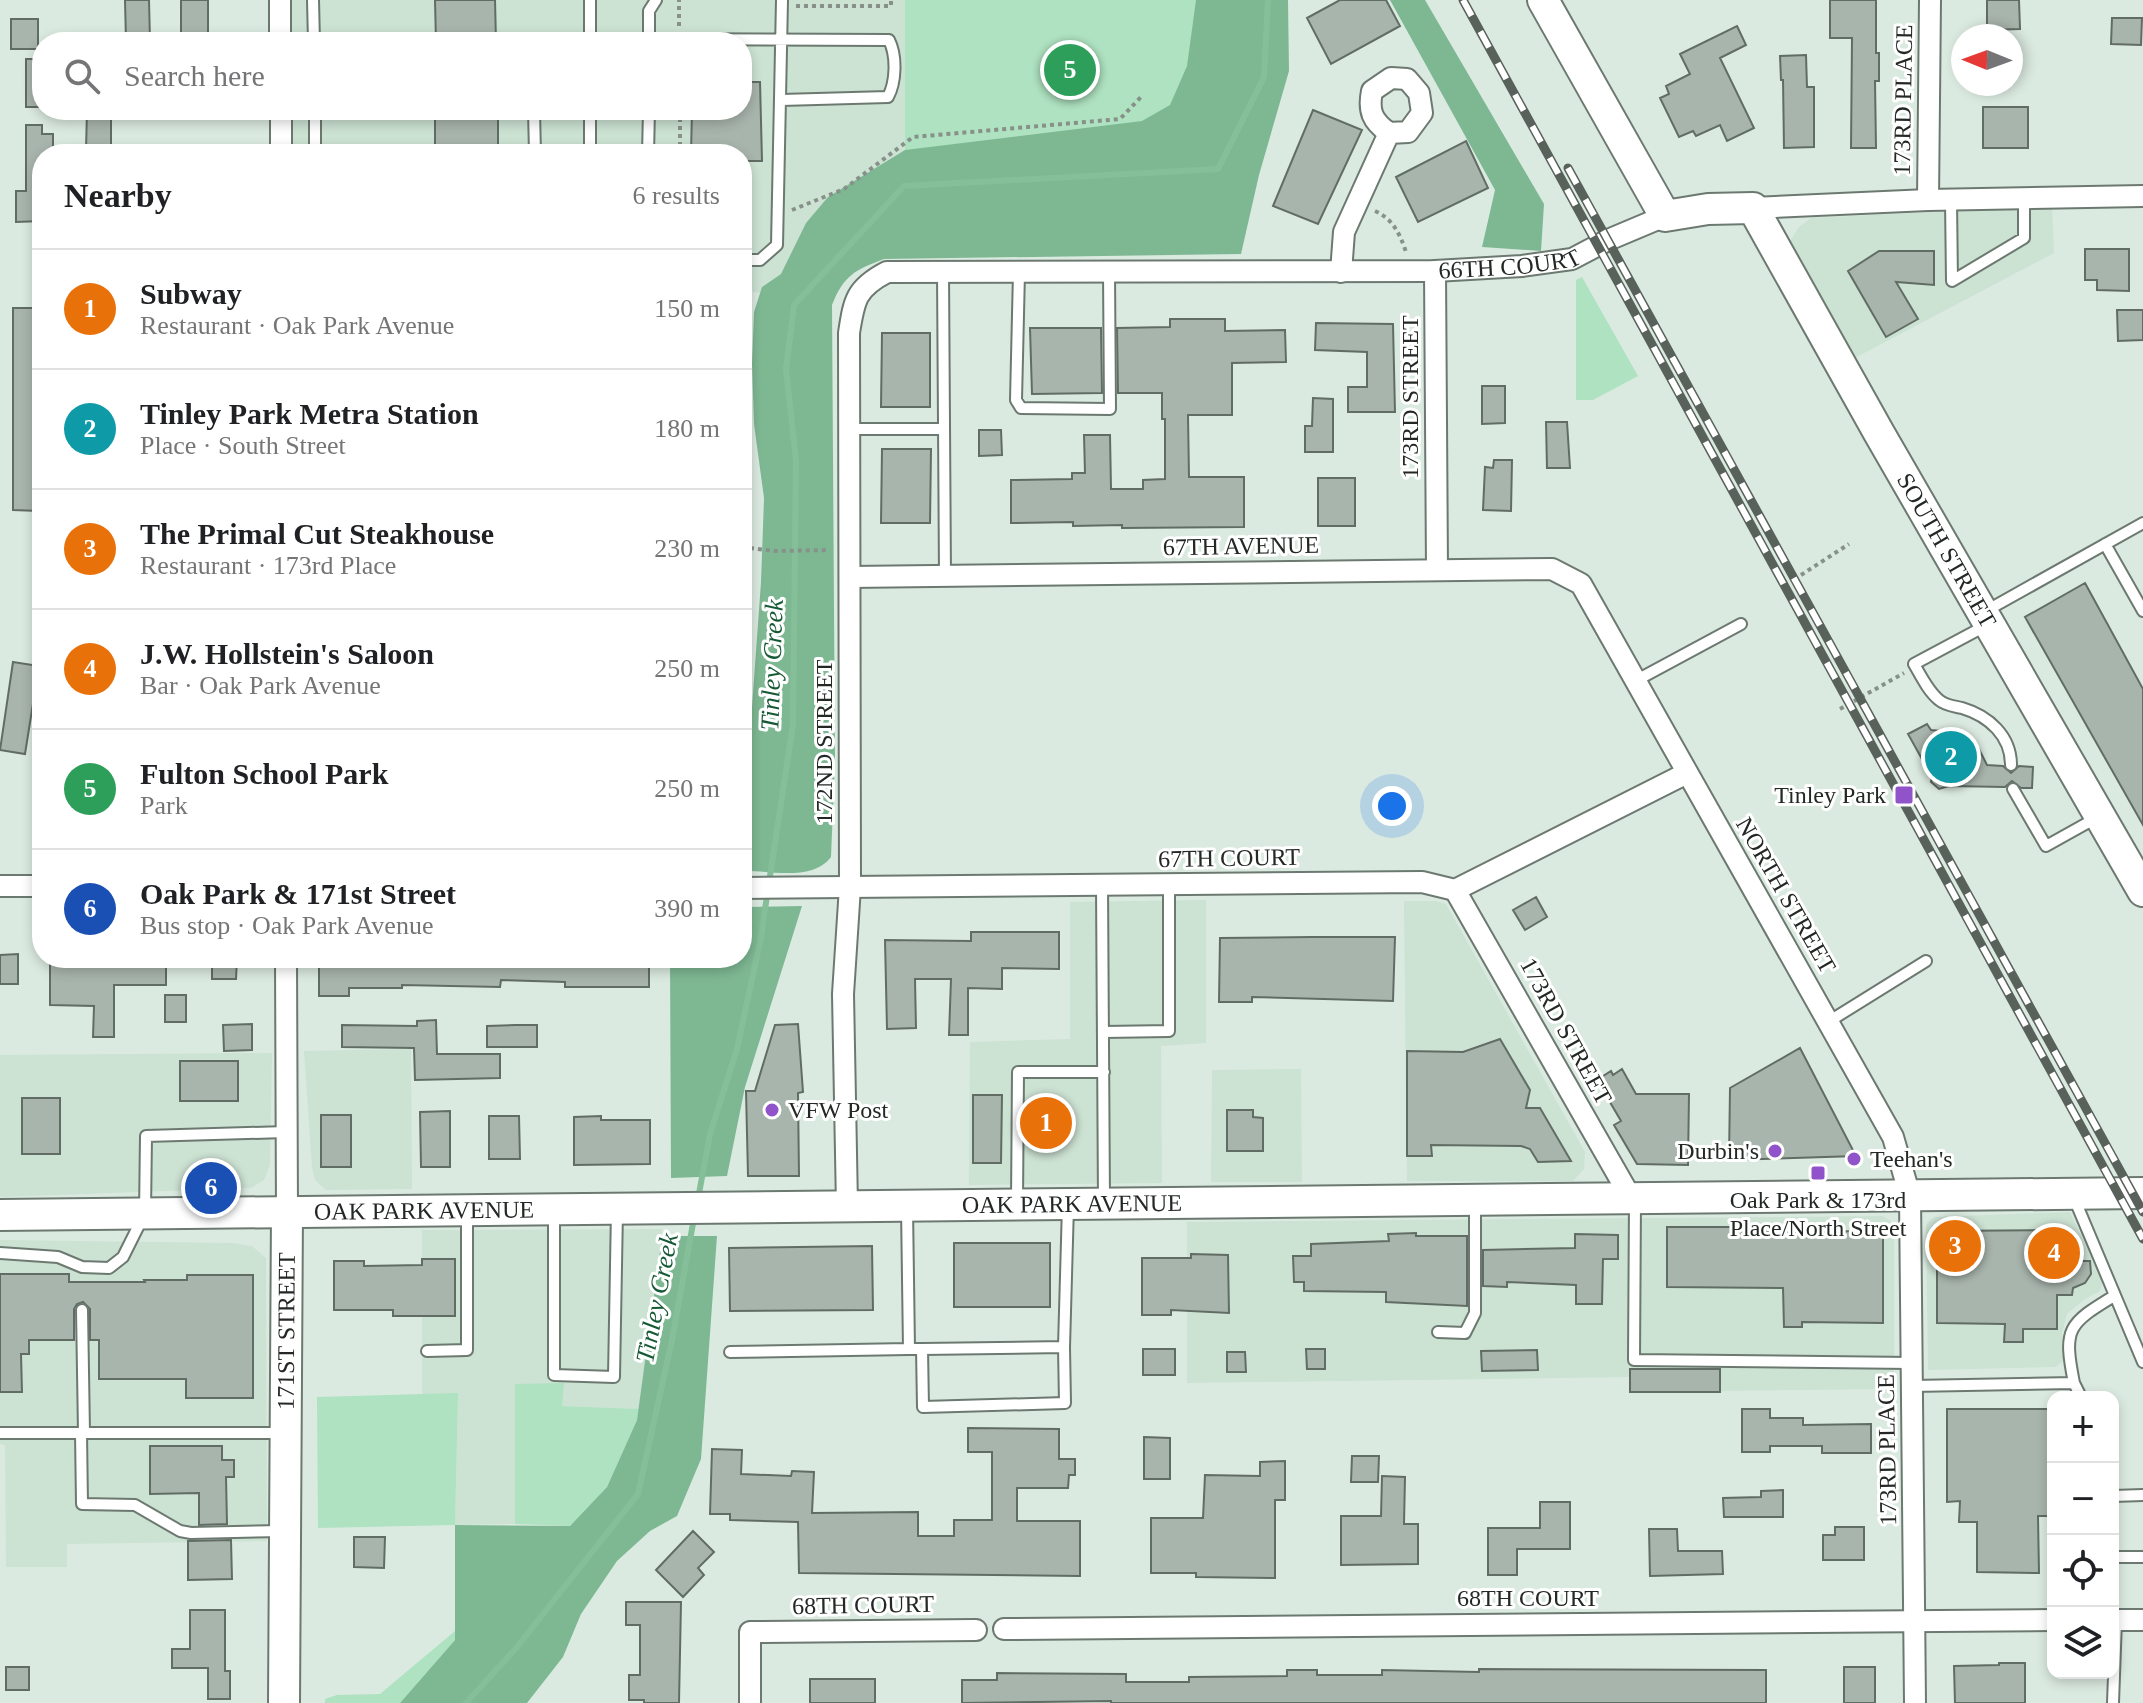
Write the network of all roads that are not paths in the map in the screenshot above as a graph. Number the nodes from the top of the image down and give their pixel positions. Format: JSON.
{"nodes":[{"id":1,"x":280,"y":0,"type":"edge"},
{"id":2,"x":313,"y":0,"type":"edge"},
{"id":3,"x":590,"y":0,"type":"edge"},
{"id":4,"x":656,"y":0,"type":"edge"},
{"id":5,"x":782,"y":0,"type":"edge"},
{"id":6,"x":1543,"y":0,"type":"edge"},
{"id":7,"x":1930,"y":0,"type":"edge"},
{"id":8,"x":280,"y":32,"type":"edge"},
{"id":9,"x":314,"y":32,"type":"edge"},
{"id":10,"x":590,"y":32,"type":"edge"},
{"id":11,"x":649,"y":32,"type":"edge"},
{"id":12,"x":752,"y":39,"type":"edge"},
{"id":13,"x":782,"y":39,"type":"junction"},
{"id":14,"x":781,"y":100,"type":"junction"},
{"id":15,"x":281,"y":120,"type":"edge"},
{"id":16,"x":315,"y":120,"type":"edge"},
{"id":17,"x":534,"y":120,"type":"edge"},
{"id":18,"x":590,"y":120,"type":"edge"},
{"id":19,"x":649,"y":120,"type":"edge"},
{"id":20,"x":1389,"y":133,"type":"dead end"},
{"id":21,"x":281,"y":144,"type":"edge"},
{"id":22,"x":315,"y":144,"type":"edge"},
{"id":23,"x":535,"y":144,"type":"edge"},
{"id":24,"x":590,"y":144,"type":"edge"},
{"id":25,"x":648,"y":144,"type":"edge"},
{"id":26,"x":2143,"y":196,"type":"edge"},
{"id":27,"x":2024,"y":198,"type":"junction"},
{"id":28,"x":1928,"y":200,"type":"junction"},
{"id":29,"x":1951,"y":200,"type":"junction"},
{"id":30,"x":1753,"y":208,"type":"junction"},
{"id":31,"x":1665,"y":216,"type":"junction"},
{"id":32,"x":752,"y":260,"type":"edge"},
{"id":33,"x":1435,"y":271,"type":"junction"},
{"id":34,"x":943,"y":272,"type":"junction"},
{"id":35,"x":1019,"y":272,"type":"junction"},
{"id":36,"x":1109,"y":272,"type":"junction"},
{"id":37,"x":1341,"y":272,"type":"junction"},
{"id":38,"x":867,"y":282,"type":"joint"},
{"id":39,"x":851,"y":429,"type":"junction"},
{"id":40,"x":944,"y":429,"type":"junction"},
{"id":41,"x":2143,"y":523,"type":"edge"},
{"id":42,"x":2105,"y":544,"type":"junction"},
{"id":43,"x":1437,"y":570,"type":"junction"},
{"id":44,"x":945,"y":576,"type":"junction"},
{"id":45,"x":850,"y":577,"type":"junction"},
{"id":46,"x":2143,"y":611,"type":"edge"},
{"id":47,"x":1986,"y":618,"type":"junction"},
{"id":48,"x":1605,"y":624,"type":"joint"},
{"id":49,"x":1741,"y":624,"type":"dead end"},
{"id":50,"x":1637,"y":680,"type":"junction"},
{"id":51,"x":2011,"y":765,"type":"dead end"},
{"id":52,"x":1687,"y":773,"type":"junction"},
{"id":53,"x":2013,"y":789,"type":"dead end"},
{"id":54,"x":2100,"y":816,"type":"junction"},
{"id":55,"x":1102,"y":885,"type":"junction"},
{"id":56,"x":1169,"y":885,"type":"junction"},
{"id":57,"x":0,"y":886,"type":"edge"},
{"id":58,"x":32,"y":886,"type":"edge"},
{"id":59,"x":850,"y":887,"type":"junction"},
{"id":60,"x":752,"y":888,"type":"edge"},
{"id":61,"x":1455,"y":890,"type":"junction"},
{"id":62,"x":2143,"y":891,"type":"edge"},
{"id":63,"x":1926,"y":961,"type":"dead end"},
{"id":64,"x":286,"y":968,"type":"edge"},
{"id":65,"x":1828,"y":1022,"type":"junction"},
{"id":66,"x":1104,"y":1032,"type":"junction"},
{"id":67,"x":1104,"y":1072,"type":"junction"},
{"id":68,"x":286,"y":1132,"type":"junction"},
{"id":69,"x":2143,"y":1193,"type":"edge"},
{"id":70,"x":2072,"y":1194,"type":"junction"},
{"id":71,"x":1910,"y":1196,"type":"junction"},
{"id":72,"x":1633,"y":1198,"type":"junction"},
{"id":73,"x":1475,"y":1200,"type":"junction"},
{"id":74,"x":1017,"y":1204,"type":"junction"},
{"id":75,"x":1068,"y":1204,"type":"junction"},
{"id":76,"x":1104,"y":1204,"type":"junction"},
{"id":77,"x":847,"y":1206,"type":"junction"},
{"id":78,"x":907,"y":1206,"type":"junction"},
{"id":79,"x":617,"y":1208,"type":"junction"},
{"id":80,"x":554,"y":1209,"type":"junction"},
{"id":81,"x":467,"y":1210,"type":"junction"},
{"id":82,"x":287,"y":1212,"type":"junction"},
{"id":83,"x":145,"y":1213,"type":"junction"},
{"id":84,"x":0,"y":1215,"type":"edge"},
{"id":85,"x":0,"y":1253,"type":"edge"},
{"id":86,"x":2114,"y":1296,"type":"junction"},
{"id":87,"x":82,"y":1310,"type":"dead end"},
{"id":88,"x":1438,"y":1332,"type":"dead end"},
{"id":89,"x":1064,"y":1347,"type":"junction"},
{"id":90,"x":909,"y":1349,"type":"junction"},
{"id":91,"x":922,"y":1349,"type":"junction"},
{"id":92,"x":427,"y":1351,"type":"dead end"},
{"id":93,"x":730,"y":1352,"type":"dead end"},
{"id":94,"x":2143,"y":1362,"type":"edge"},
{"id":95,"x":1912,"y":1363,"type":"junction"},
{"id":96,"x":2074,"y":1383,"type":"junction"},
{"id":97,"x":1912,"y":1386,"type":"junction"},
{"id":98,"x":2078,"y":1391,"type":"edge"},
{"id":99,"x":0,"y":1433,"type":"edge"},
{"id":100,"x":82,"y":1433,"type":"junction"},
{"id":101,"x":286,"y":1433,"type":"junction"},
{"id":102,"x":2119,"y":1495,"type":"edge"},
{"id":103,"x":2143,"y":1495,"type":"edge"},
{"id":104,"x":285,"y":1531,"type":"junction"},
{"id":105,"x":2119,"y":1557,"type":"edge"},
{"id":106,"x":2143,"y":1557,"type":"edge"},
{"id":107,"x":2047,"y":1620,"type":"edge"},
{"id":108,"x":2119,"y":1620,"type":"edge"},
{"id":109,"x":2143,"y":1620,"type":"edge"},
{"id":110,"x":1914,"y":1622,"type":"junction"},
{"id":111,"x":1004,"y":1629,"type":"dead end"},
{"id":112,"x":976,"y":1630,"type":"dead end"},
{"id":113,"x":2113,"y":1679,"type":"edge"},
{"id":114,"x":284,"y":1703,"type":"edge"},
{"id":115,"x":750,"y":1703,"type":"edge"},
{"id":116,"x":1915,"y":1703,"type":"edge"},
{"id":117,"x":2113,"y":1703,"type":"edge"}],
"edges":[{"from":1,"to":8,"type":"street"},
{"from":2,"to":9,"type":"lane"},
{"from":3,"to":10,"type":"lane"},
{"from":4,"to":11,"type":"lane"},
{"from":5,"to":13,"type":"lane"},
{"from":6,"to":31,"type":"street"},
{"from":7,"to":28,"type":"street","name":"173RD PLACE"},
{"from":12,"to":13,"type":"lane"},
{"from":13,"to":14,"type":"lane"},
{"from":13,"to":14,"type":"lane"},
{"from":14,"to":32,"type":"lane"},
{"from":15,"to":21,"type":"street"},
{"from":16,"to":22,"type":"lane"},
{"from":17,"to":23,"type":"lane"},
{"from":18,"to":24,"type":"lane"},
{"from":19,"to":25,"type":"lane"},
{"from":20,"to":37,"type":"street"},
{"from":26,"to":27,"type":"street","name":"66TH COURT"},
{"from":27,"to":29,"type":"street","name":"66TH COURT"},
{"from":27,"to":29,"type":"lane"},
{"from":28,"to":29,"type":"street","name":"66TH COURT"},
{"from":28,"to":30,"type":"street","name":"66TH COURT"},
{"from":30,"to":31,"type":"street","name":"66TH COURT"},
{"from":30,"to":47,"type":"street","name":"SOUTH STREET"},
{"from":31,"to":33,"type":"street","name":"66TH COURT"},
{"from":33,"to":37,"type":"street","name":"66TH COURT"},
{"from":33,"to":43,"type":"street","name":"173RD STREET"},
{"from":34,"to":35,"type":"street","name":"66TH COURT"},
{"from":34,"to":38,"type":"street","name":"66TH COURT"},
{"from":34,"to":40,"type":"lane"},
{"from":35,"to":36,"type":"street","name":"66TH COURT"},
{"from":35,"to":36,"type":"lane"},
{"from":36,"to":37,"type":"street","name":"66TH COURT"},
{"from":38,"to":39,"type":"street","name":"172ND STREET"},
{"from":39,"to":40,"type":"lane"},
{"from":39,"to":45,"type":"street","name":"172ND STREET"},
{"from":40,"to":44,"type":"lane"},
{"from":41,"to":42,"type":"lane"},
{"from":42,"to":46,"type":"lane"},
{"from":42,"to":47,"type":"lane"},
{"from":43,"to":44,"type":"street","name":"67TH AVENUE"},
{"from":43,"to":48,"type":"street","name":"67TH AVENUE"},
{"from":44,"to":45,"type":"street","name":"67TH AVENUE"},
{"from":45,"to":59,"type":"street","name":"172ND STREET"},
{"from":47,"to":51,"type":"lane"},
{"from":47,"to":54,"type":"street","name":"SOUTH STREET"},
{"from":48,"to":50,"type":"street","name":"NORTH STREET"},
{"from":49,"to":50,"type":"lane"},
{"from":50,"to":52,"type":"street","name":"NORTH STREET"},
{"from":52,"to":61,"type":"street"},
{"from":52,"to":65,"type":"street","name":"NORTH STREET"},
{"from":53,"to":54,"type":"lane"},
{"from":54,"to":62,"type":"street","name":"SOUTH STREET"},
{"from":55,"to":56,"type":"street","name":"67TH COURT"},
{"from":55,"to":59,"type":"street","name":"67TH COURT"},
{"from":55,"to":66,"type":"lane"},
{"from":56,"to":61,"type":"street","name":"67TH COURT"},
{"from":56,"to":66,"type":"lane"},
{"from":57,"to":58,"type":"street"},
{"from":59,"to":60,"type":"street","name":"67TH COURT"},
{"from":59,"to":77,"type":"street","name":"172ND STREET"},
{"from":61,"to":72,"type":"street","name":"173RD STREET"},
{"from":63,"to":65,"type":"lane"},
{"from":64,"to":68,"type":"street","name":"171ST STREET"},
{"from":65,"to":71,"type":"street","name":"NORTH STREET"},
{"from":66,"to":67,"type":"lane"},
{"from":67,"to":74,"type":"lane"},
{"from":67,"to":76,"type":"lane"},
{"from":68,"to":82,"type":"street","name":"171ST STREET"},
{"from":68,"to":83,"type":"lane"},
{"from":69,"to":70,"type":"street","name":"OAK PARK AVENUE"},
{"from":70,"to":71,"type":"street","name":"OAK PARK AVENUE"},
{"from":70,"to":86,"type":"lane"},
{"from":71,"to":72,"type":"street","name":"OAK PARK AVENUE"},
{"from":71,"to":95,"type":"street","name":"173RD PLACE"},
{"from":72,"to":73,"type":"street","name":"OAK PARK AVENUE"},
{"from":72,"to":95,"type":"lane"},
{"from":73,"to":76,"type":"street","name":"OAK PARK AVENUE"},
{"from":73,"to":88,"type":"lane"},
{"from":74,"to":75,"type":"street","name":"OAK PARK AVENUE"},
{"from":74,"to":78,"type":"street","name":"OAK PARK AVENUE"},
{"from":75,"to":76,"type":"street","name":"OAK PARK AVENUE"},
{"from":75,"to":89,"type":"lane"},
{"from":77,"to":78,"type":"street","name":"OAK PARK AVENUE"},
{"from":77,"to":79,"type":"street","name":"OAK PARK AVENUE"},
{"from":78,"to":90,"type":"lane"},
{"from":79,"to":80,"type":"street","name":"OAK PARK AVENUE"},
{"from":79,"to":80,"type":"lane"},
{"from":80,"to":81,"type":"street","name":"OAK PARK AVENUE"},
{"from":81,"to":82,"type":"street","name":"OAK PARK AVENUE"},
{"from":81,"to":92,"type":"lane"},
{"from":82,"to":83,"type":"street","name":"OAK PARK AVENUE"},
{"from":82,"to":101,"type":"street","name":"171ST STREET"},
{"from":83,"to":84,"type":"street","name":"OAK PARK AVENUE"},
{"from":83,"to":85,"type":"lane"},
{"from":86,"to":94,"type":"lane"},
{"from":86,"to":96,"type":"lane"},
{"from":87,"to":100,"type":"lane"},
{"from":89,"to":91,"type":"lane"},
{"from":89,"to":91,"type":"lane"},
{"from":90,"to":91,"type":"lane"},
{"from":90,"to":93,"type":"lane"},
{"from":95,"to":97,"type":"street","name":"173RD PLACE"},
{"from":96,"to":97,"type":"lane"},
{"from":96,"to":98,"type":"lane"},
{"from":97,"to":110,"type":"street","name":"173RD PLACE"},
{"from":99,"to":100,"type":"lane"},
{"from":100,"to":101,"type":"lane"},
{"from":100,"to":104,"type":"lane"},
{"from":101,"to":104,"type":"street","name":"171ST STREET"},
{"from":102,"to":103,"type":"lane"},
{"from":104,"to":114,"type":"street","name":"171ST STREET"},
{"from":105,"to":106,"type":"lane"},
{"from":107,"to":110,"type":"street","name":"68TH COURT"},
{"from":108,"to":109,"type":"street"},
{"from":110,"to":111,"type":"street","name":"68TH COURT"},
{"from":110,"to":116,"type":"street","name":"173RD PLACE"},
{"from":112,"to":115,"type":"street","name":"68TH COURT"},
{"from":113,"to":117,"type":"lane"}]}
